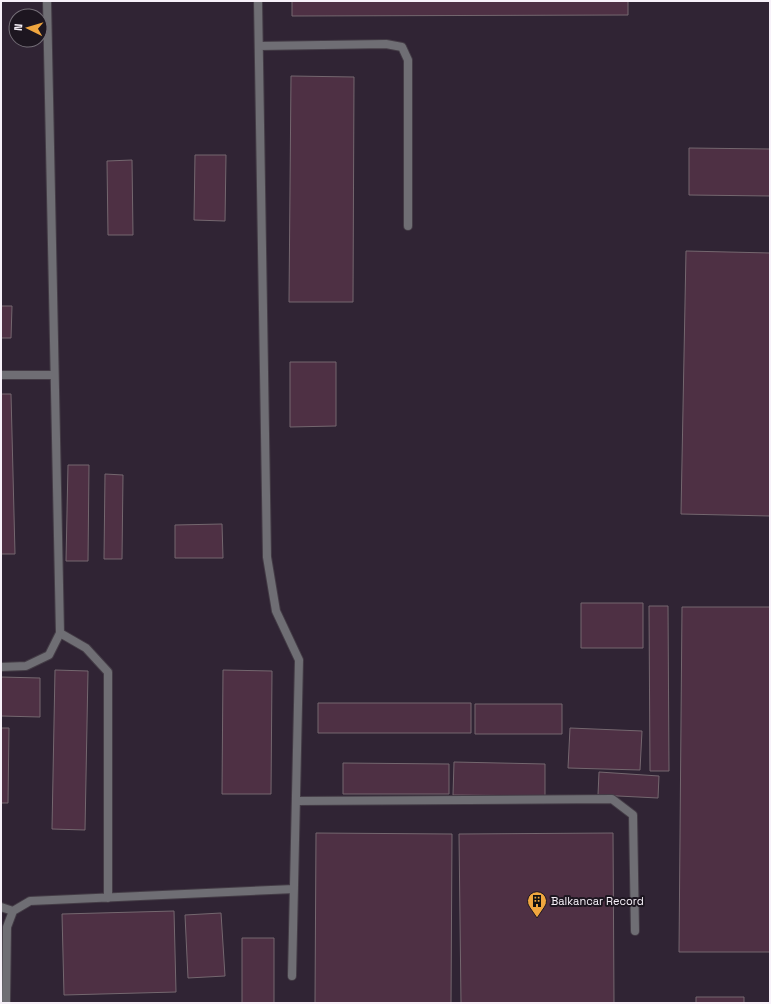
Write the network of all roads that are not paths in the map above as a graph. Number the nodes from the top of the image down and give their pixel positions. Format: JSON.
{"nodes":[{"id":1,"x":47,"y":1,"type":"edge"},
{"id":2,"x":258,"y":1,"type":"edge"},
{"id":3,"x":259,"y":46,"type":"junction"},
{"id":4,"x":408,"y":226,"type":"dead end"},
{"id":5,"x":1,"y":375,"type":"edge"},
{"id":6,"x":54,"y":375,"type":"junction"},
{"id":7,"x":60,"y":633,"type":"junction"},
{"id":8,"x":1,"y":667,"type":"edge"},
{"id":9,"x":296,"y":801,"type":"junction"},
{"id":10,"x":294,"y":889,"type":"junction"},
{"id":11,"x":108,"y":898,"type":"junction"},
{"id":12,"x":1,"y":907,"type":"edge"},
{"id":13,"x":13,"y":911,"type":"junction"},
{"id":14,"x":635,"y":931,"type":"dead end"},
{"id":15,"x":292,"y":976,"type":"dead end"},
{"id":16,"x":6,"y":1003,"type":"edge"}],
"edges":[{"from":1,"to":6,"type":"lane"},
{"from":2,"to":3,"type":"lane"},
{"from":3,"to":4,"type":"lane"},
{"from":3,"to":9,"type":"lane"},
{"from":5,"to":6,"type":"lane"},
{"from":6,"to":7,"type":"lane"},
{"from":7,"to":8,"type":"lane"},
{"from":7,"to":11,"type":"lane"},
{"from":9,"to":10,"type":"lane"},
{"from":9,"to":14,"type":"lane"},
{"from":10,"to":11,"type":"lane"},
{"from":10,"to":15,"type":"lane"},
{"from":11,"to":13,"type":"lane"},
{"from":12,"to":13,"type":"lane"},
{"from":13,"to":16,"type":"lane"}]}
